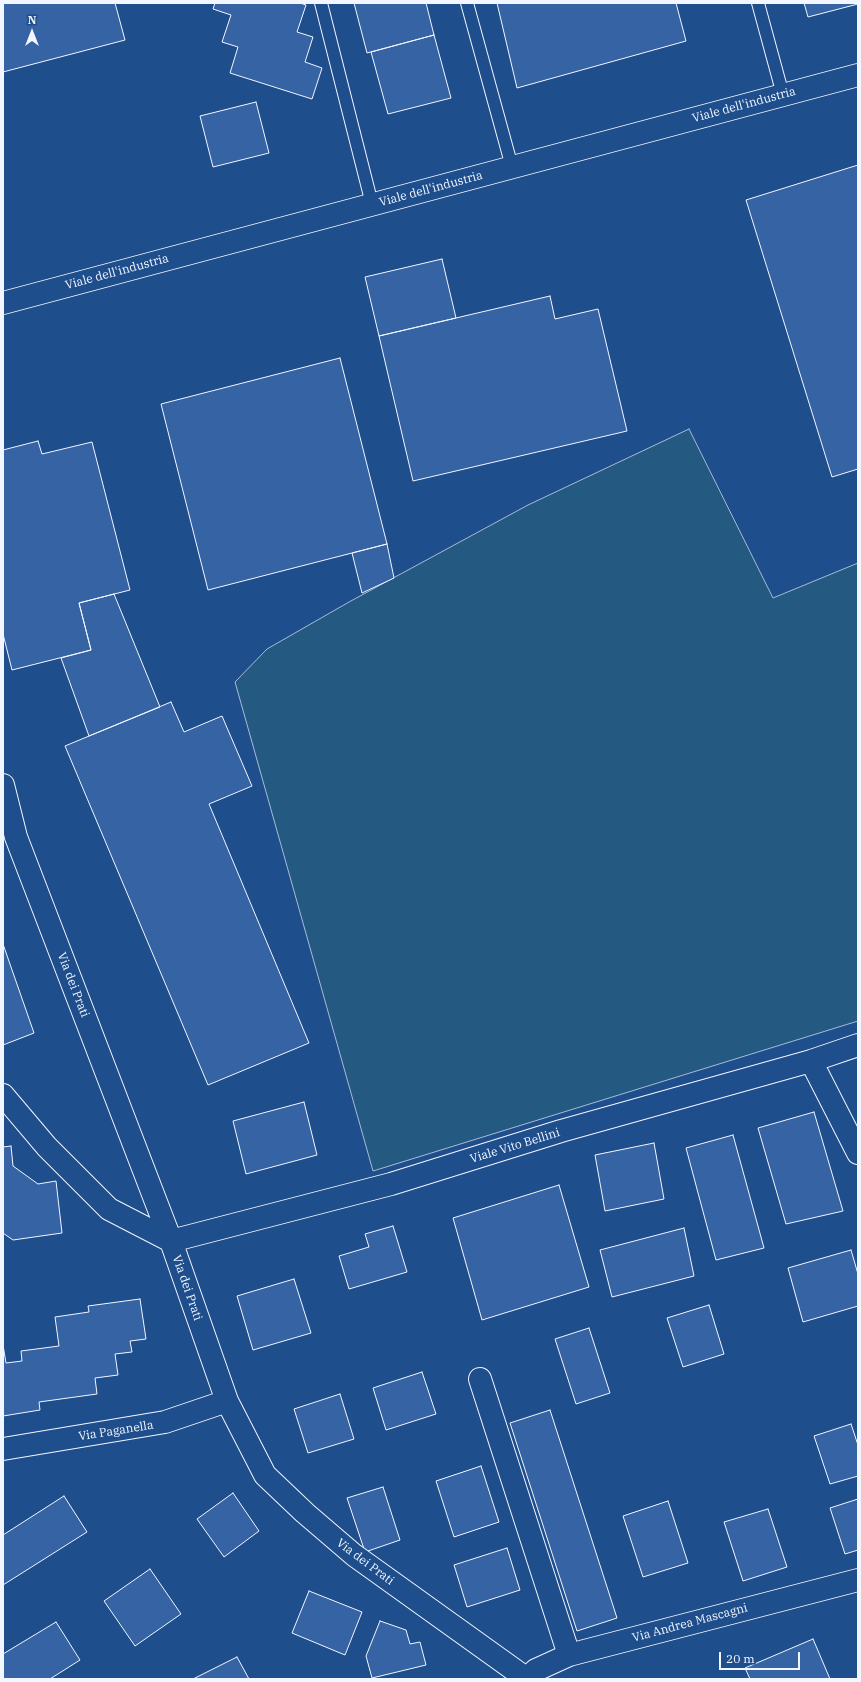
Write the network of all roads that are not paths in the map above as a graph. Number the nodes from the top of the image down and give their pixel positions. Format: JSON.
{"nodes":[{"id":1,"x":321,"y":3,"type":"edge"},
{"id":2,"x":467,"y":3,"type":"edge"},
{"id":3,"x":758,"y":3,"type":"edge"},
{"id":4,"x":858,"y":74,"type":"edge"},
{"id":5,"x":783,"y":95,"type":"junction"},
{"id":6,"x":512,"y":167,"type":"junction"},
{"id":7,"x":372,"y":204,"type":"junction"},
{"id":8,"x":3,"y":303,"type":"edge"},
{"id":9,"x":3,"y":785,"type":"edge"},
{"id":10,"x":10,"y":841,"type":"edge"},
{"id":11,"x":858,"y":1045,"type":"edge"},
{"id":12,"x":811,"y":1061,"type":"junction"},
{"id":13,"x":3,"y":1095,"type":"edge"},
{"id":14,"x":858,"y":1153,"type":"edge"},
{"id":15,"x":171,"y":1241,"type":"junction"},
{"id":16,"x":480,"y":1380,"type":"dead end"},
{"id":17,"x":227,"y":1401,"type":"junction"},
{"id":18,"x":3,"y":1450,"type":"edge"},
{"id":19,"x":858,"y":1580,"type":"edge"},
{"id":20,"x":569,"y":1655,"type":"junction"},
{"id":21,"x":527,"y":1679,"type":"edge"}],
"edges":[{"from":1,"to":7,"type":"lane"},
{"from":2,"to":6,"type":"lane"},
{"from":3,"to":5,"type":"lane"},
{"from":4,"to":5,"type":"street","name":"Viale dell'industria"},
{"from":5,"to":6,"type":"street","name":"Viale dell'industria"},
{"from":6,"to":7,"type":"street","name":"Viale dell'industria"},
{"from":7,"to":8,"type":"street","name":"Viale dell'industria"},
{"from":9,"to":10,"type":"street","name":"Via dei Prati"},
{"from":10,"to":15,"type":"street","name":"Via dei Prati"},
{"from":11,"to":12,"type":"street","name":"Viale Vito Bellini"},
{"from":12,"to":14,"type":"street"},
{"from":12,"to":15,"type":"street","name":"Viale Vito Bellini"},
{"from":13,"to":15,"type":"street"},
{"from":15,"to":17,"type":"street","name":"Via dei Prati"},
{"from":16,"to":20,"type":"street"},
{"from":17,"to":18,"type":"street","name":"Via Paganella"},
{"from":17,"to":21,"type":"street","name":"Via dei Prati"},
{"from":19,"to":20,"type":"street","name":"Via Andrea Mascagni"},
{"from":20,"to":21,"type":"street","name":"Via Andrea Mascagni"}]}
